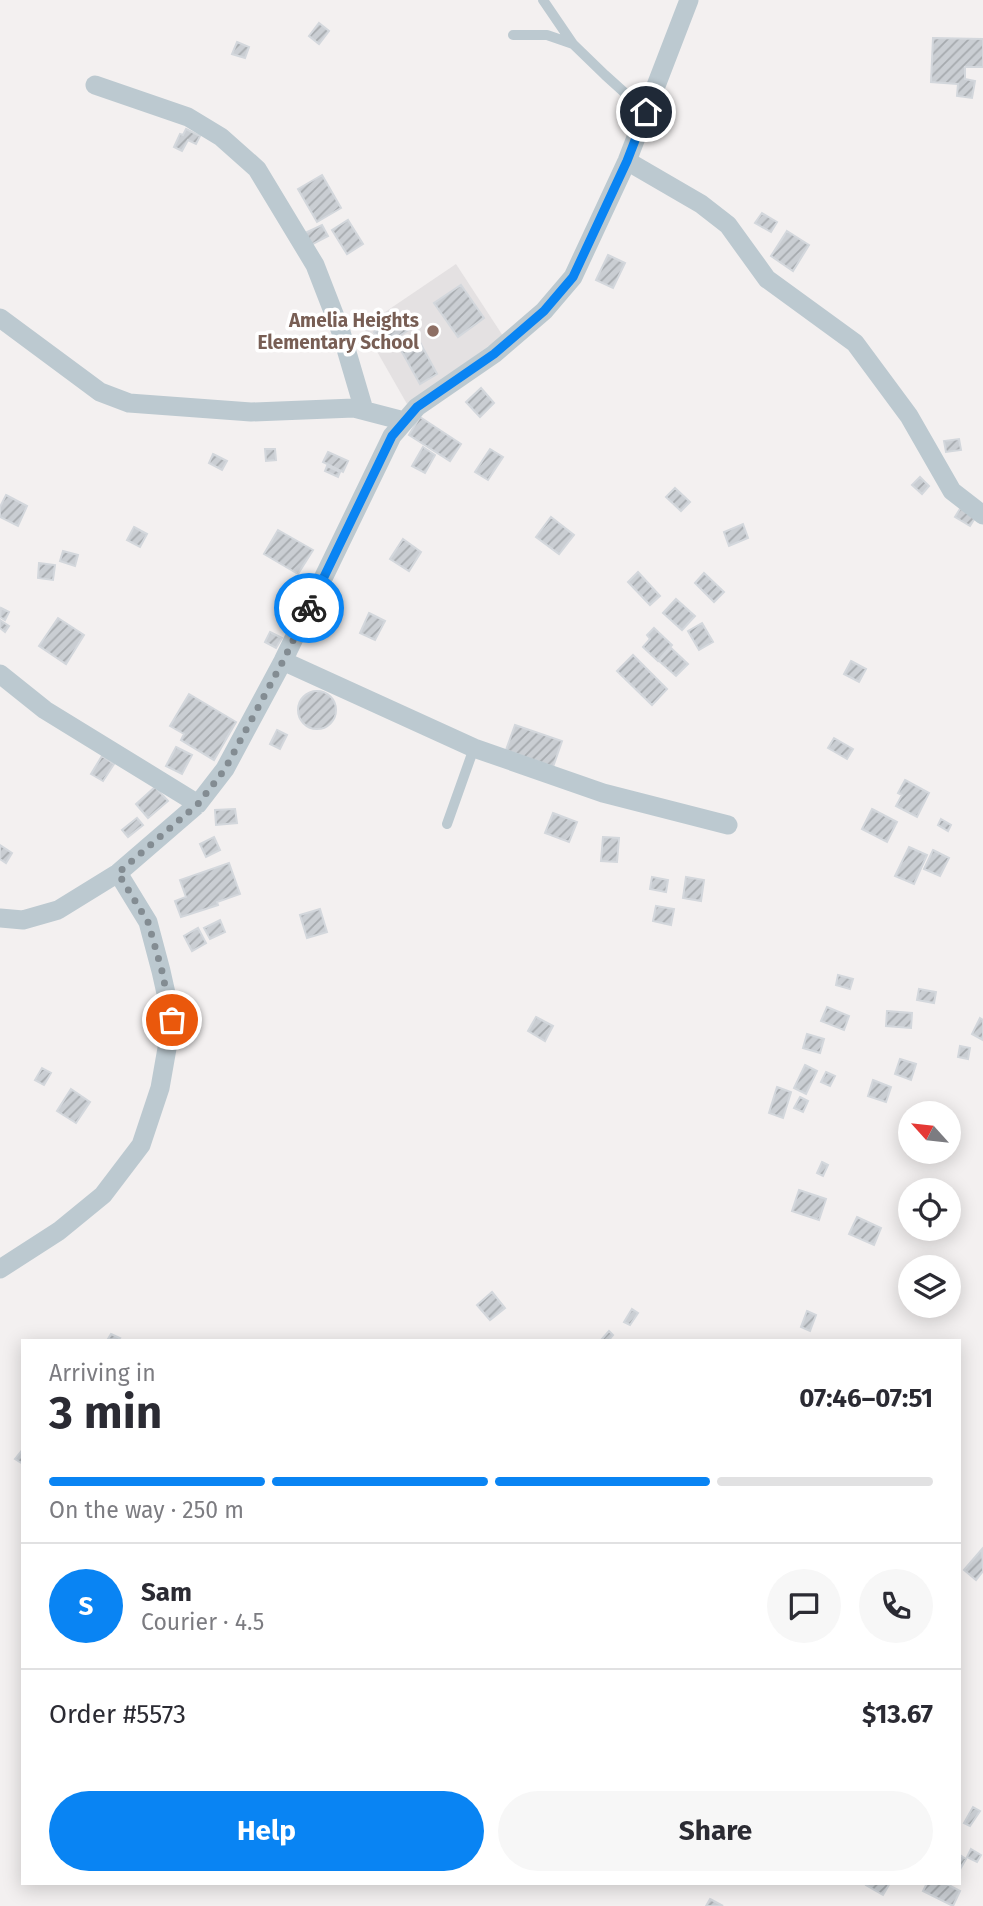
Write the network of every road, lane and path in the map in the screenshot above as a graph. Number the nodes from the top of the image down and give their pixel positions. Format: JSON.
{"nodes":[{"id":1,"x":543,"y":0,"type":"edge"},
{"id":2,"x":689,"y":0,"type":"edge"},
{"id":3,"x":513,"y":35,"type":"dead end"},
{"id":4,"x":573,"y":44,"type":"junction"},
{"id":5,"x":94,"y":85,"type":"dead end"},
{"id":6,"x":646,"y":112,"type":"junction"},
{"id":7,"x":627,"y":161,"type":"junction"},
{"id":8,"x":0,"y":318,"type":"edge"},
{"id":9,"x":364,"y":410,"type":"junction"},
{"id":10,"x":404,"y":421,"type":"junction"},
{"id":11,"x":983,"y":515,"type":"edge"},
{"id":12,"x":283,"y":661,"type":"junction"},
{"id":13,"x":0,"y":674,"type":"edge"},
{"id":14,"x":474,"y":748,"type":"junction"},
{"id":15,"x":198,"y":804,"type":"junction"},
{"id":16,"x":447,"y":824,"type":"dead end"},
{"id":17,"x":728,"y":825,"type":"dead end"},
{"id":18,"x":118,"y":873,"type":"junction"},
{"id":19,"x":0,"y":918,"type":"edge"},
{"id":20,"x":0,"y":1269,"type":"edge"}],
"edges":[{"from":1,"to":4,"type":"lane"},
{"from":2,"to":6,"type":"street"},
{"from":3,"to":4,"type":"lane"},
{"from":4,"to":6,"type":"lane"},
{"from":5,"to":9,"type":"street"},
{"from":6,"to":7,"type":"street"},
{"from":7,"to":10,"type":"street"},
{"from":7,"to":11,"type":"street"},
{"from":8,"to":9,"type":"street"},
{"from":9,"to":10,"type":"street"},
{"from":10,"to":12,"type":"street"},
{"from":12,"to":14,"type":"street"},
{"from":12,"to":15,"type":"street"},
{"from":13,"to":15,"type":"street"},
{"from":14,"to":16,"type":"lane"},
{"from":14,"to":17,"type":"street"},
{"from":15,"to":18,"type":"street"},
{"from":18,"to":19,"type":"street"},
{"from":18,"to":20,"type":"street"}]}
